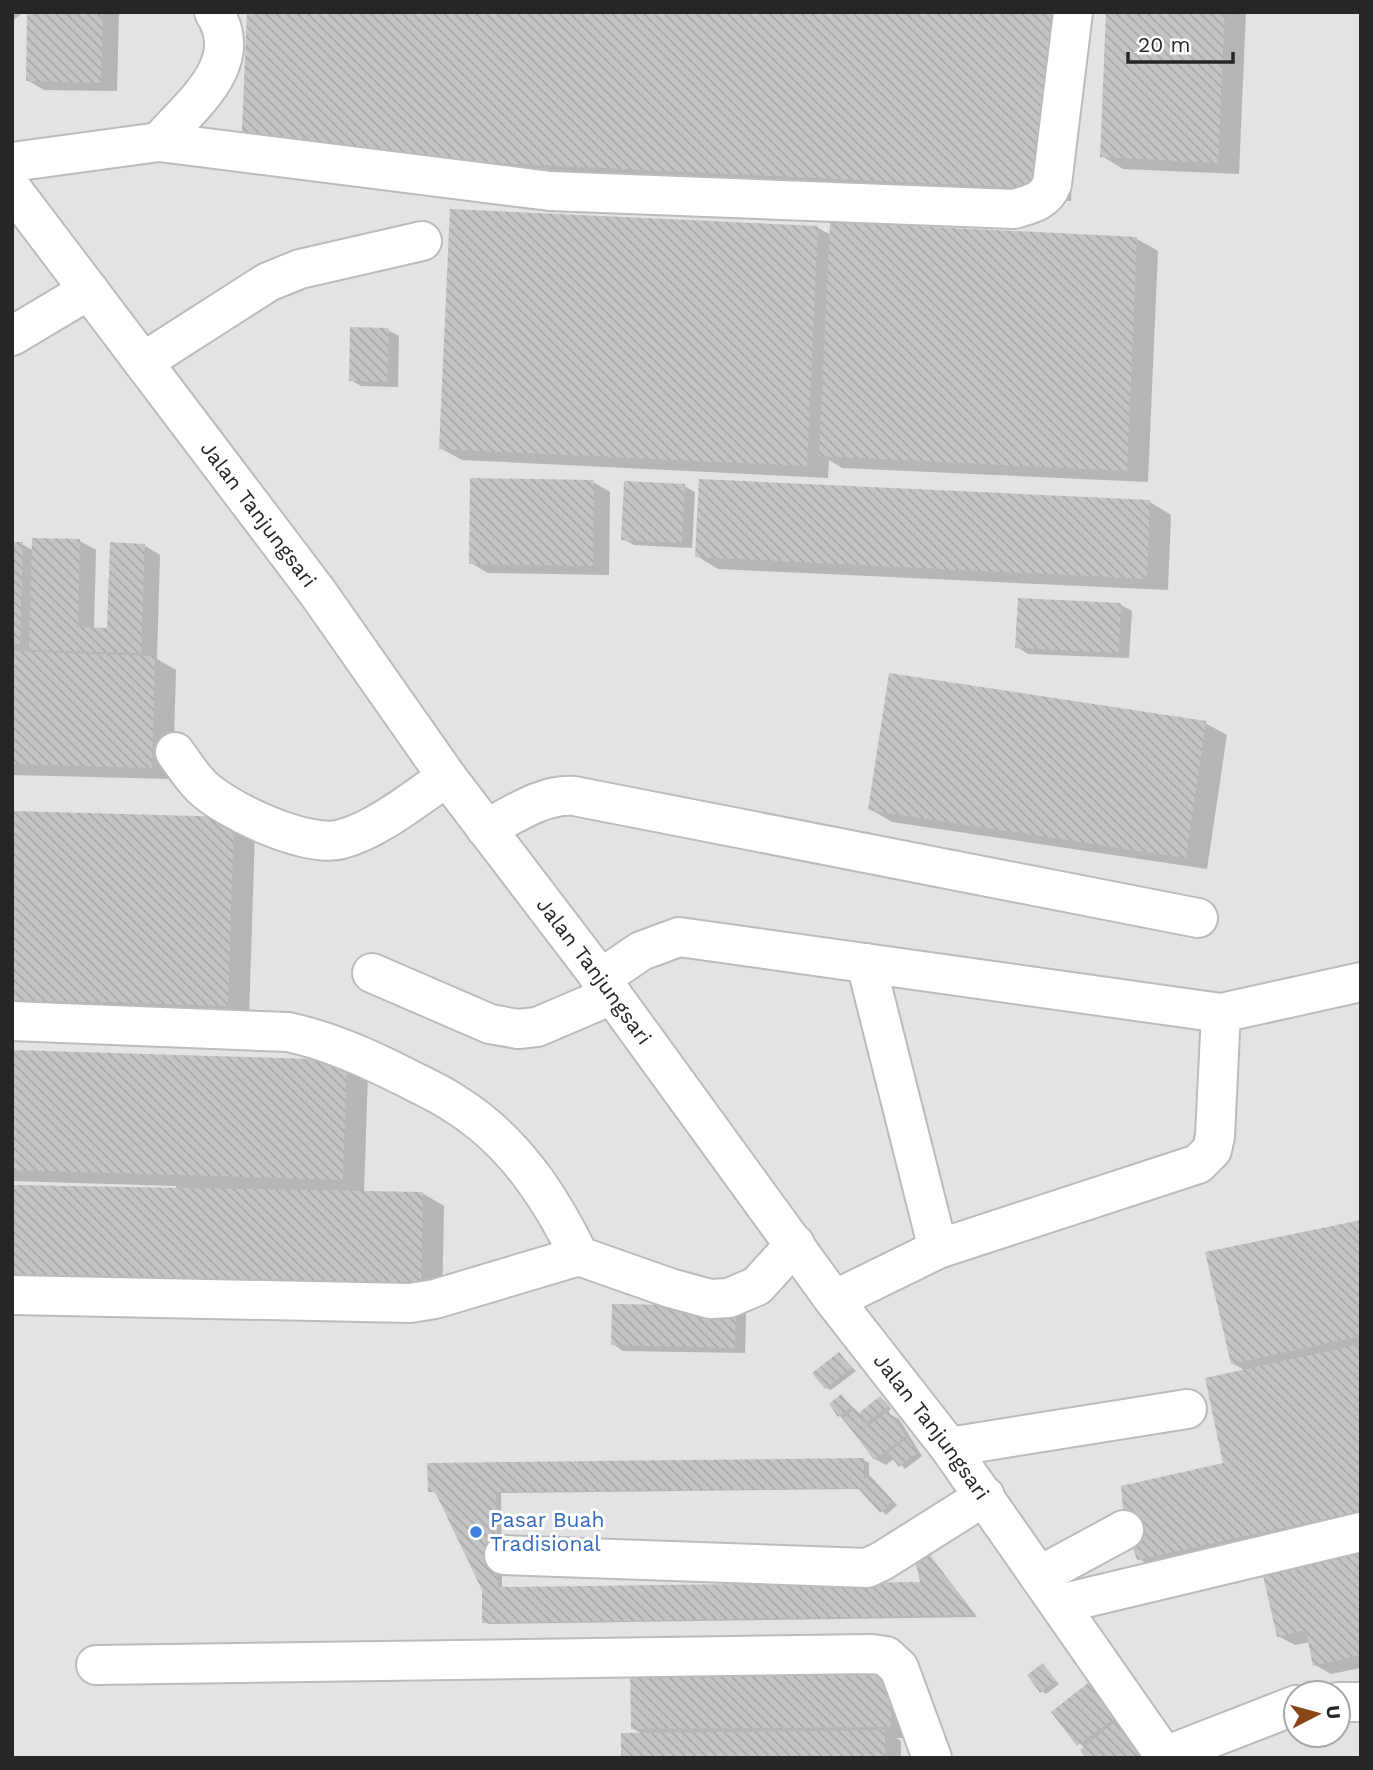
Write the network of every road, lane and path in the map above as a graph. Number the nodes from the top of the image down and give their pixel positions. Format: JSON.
{"nodes":[{"id":1,"x":214,"y":12,"type":"edge"},
{"id":2,"x":1073,"y":12,"type":"edge"},
{"id":3,"x":159,"y":142,"type":"junction"},
{"id":4,"x":12,"y":162,"type":"edge"},
{"id":5,"x":12,"y":189,"type":"edge"},
{"id":6,"x":422,"y":241,"type":"dead end"},
{"id":7,"x":89,"y":290,"type":"junction"},
{"id":8,"x":12,"y":337,"type":"edge"},
{"id":9,"x":143,"y":362,"type":"junction"},
{"id":10,"x":175,"y":752,"type":"dead end"},
{"id":11,"x":447,"y":777,"type":"junction"},
{"id":12,"x":486,"y":829,"type":"junction"},
{"id":13,"x":1198,"y":918,"type":"dead end"},
{"id":14,"x":866,"y":963,"type":"junction"},
{"id":15,"x":372,"y":973,"type":"dead end"},
{"id":16,"x":1361,"y":982,"type":"edge"},
{"id":17,"x":606,"y":987,"type":"junction"},
{"id":18,"x":1221,"y":1013,"type":"junction"},
{"id":19,"x":12,"y":1021,"type":"edge"},
{"id":20,"x":795,"y":1244,"type":"junction"},
{"id":21,"x":938,"y":1249,"type":"junction"},
{"id":22,"x":579,"y":1256,"type":"junction"},
{"id":23,"x":12,"y":1295,"type":"edge"},
{"id":24,"x":834,"y":1300,"type":"junction"},
{"id":25,"x":1187,"y":1409,"type":"dead end"},
{"id":26,"x":950,"y":1447,"type":"junction"},
{"id":27,"x":985,"y":1496,"type":"junction"},
{"id":28,"x":1124,"y":1530,"type":"dead end"},
{"id":29,"x":1361,"y":1532,"type":"edge"},
{"id":30,"x":504,"y":1555,"type":"dead end"},
{"id":31,"x":1049,"y":1590,"type":"junction"},
{"id":32,"x":96,"y":1665,"type":"dead end"},
{"id":33,"x":1282,"y":1711,"type":"edge"},
{"id":34,"x":1166,"y":1757,"type":"edge"},
{"id":35,"x":932,"y":1758,"type":"edge"}],
"edges":[{"from":1,"to":3,"type":"main road"},
{"from":2,"to":3,"type":"main road"},
{"from":3,"to":4,"type":"main road"},
{"from":5,"to":7,"type":"main road","name":"Jalan Tanjungsari"},
{"from":6,"to":9,"type":"main road"},
{"from":7,"to":8,"type":"main road"},
{"from":7,"to":9,"type":"main road","name":"Jalan Tanjungsari"},
{"from":9,"to":11,"type":"main road","name":"Jalan Tanjungsari"},
{"from":10,"to":11,"type":"main road"},
{"from":11,"to":12,"type":"main road","name":"Jalan Tanjungsari"},
{"from":12,"to":13,"type":"main road"},
{"from":12,"to":17,"type":"main road","name":"Jalan Tanjungsari"},
{"from":14,"to":17,"type":"main road"},
{"from":14,"to":18,"type":"main road"},
{"from":14,"to":21,"type":"main road"},
{"from":15,"to":17,"type":"main road"},
{"from":16,"to":18,"type":"main road"},
{"from":17,"to":20,"type":"main road","name":"Jalan Tanjungsari"},
{"from":18,"to":21,"type":"main road"},
{"from":19,"to":22,"type":"main road"},
{"from":20,"to":22,"type":"main road"},
{"from":20,"to":24,"type":"main road","name":"Jalan Tanjungsari"},
{"from":21,"to":24,"type":"main road"},
{"from":22,"to":23,"type":"main road"},
{"from":24,"to":26,"type":"main road","name":"Jalan Tanjungsari"},
{"from":25,"to":26,"type":"main road"},
{"from":26,"to":27,"type":"main road","name":"Jalan Tanjungsari"},
{"from":27,"to":30,"type":"main road"},
{"from":27,"to":31,"type":"main road","name":"Jalan Tanjungsari"},
{"from":28,"to":31,"type":"main road"},
{"from":29,"to":31,"type":"main road"},
{"from":31,"to":34,"type":"main road","name":"Jalan Tanjungsari"},
{"from":32,"to":35,"type":"main road"},
{"from":33,"to":34,"type":"main road"}]}
